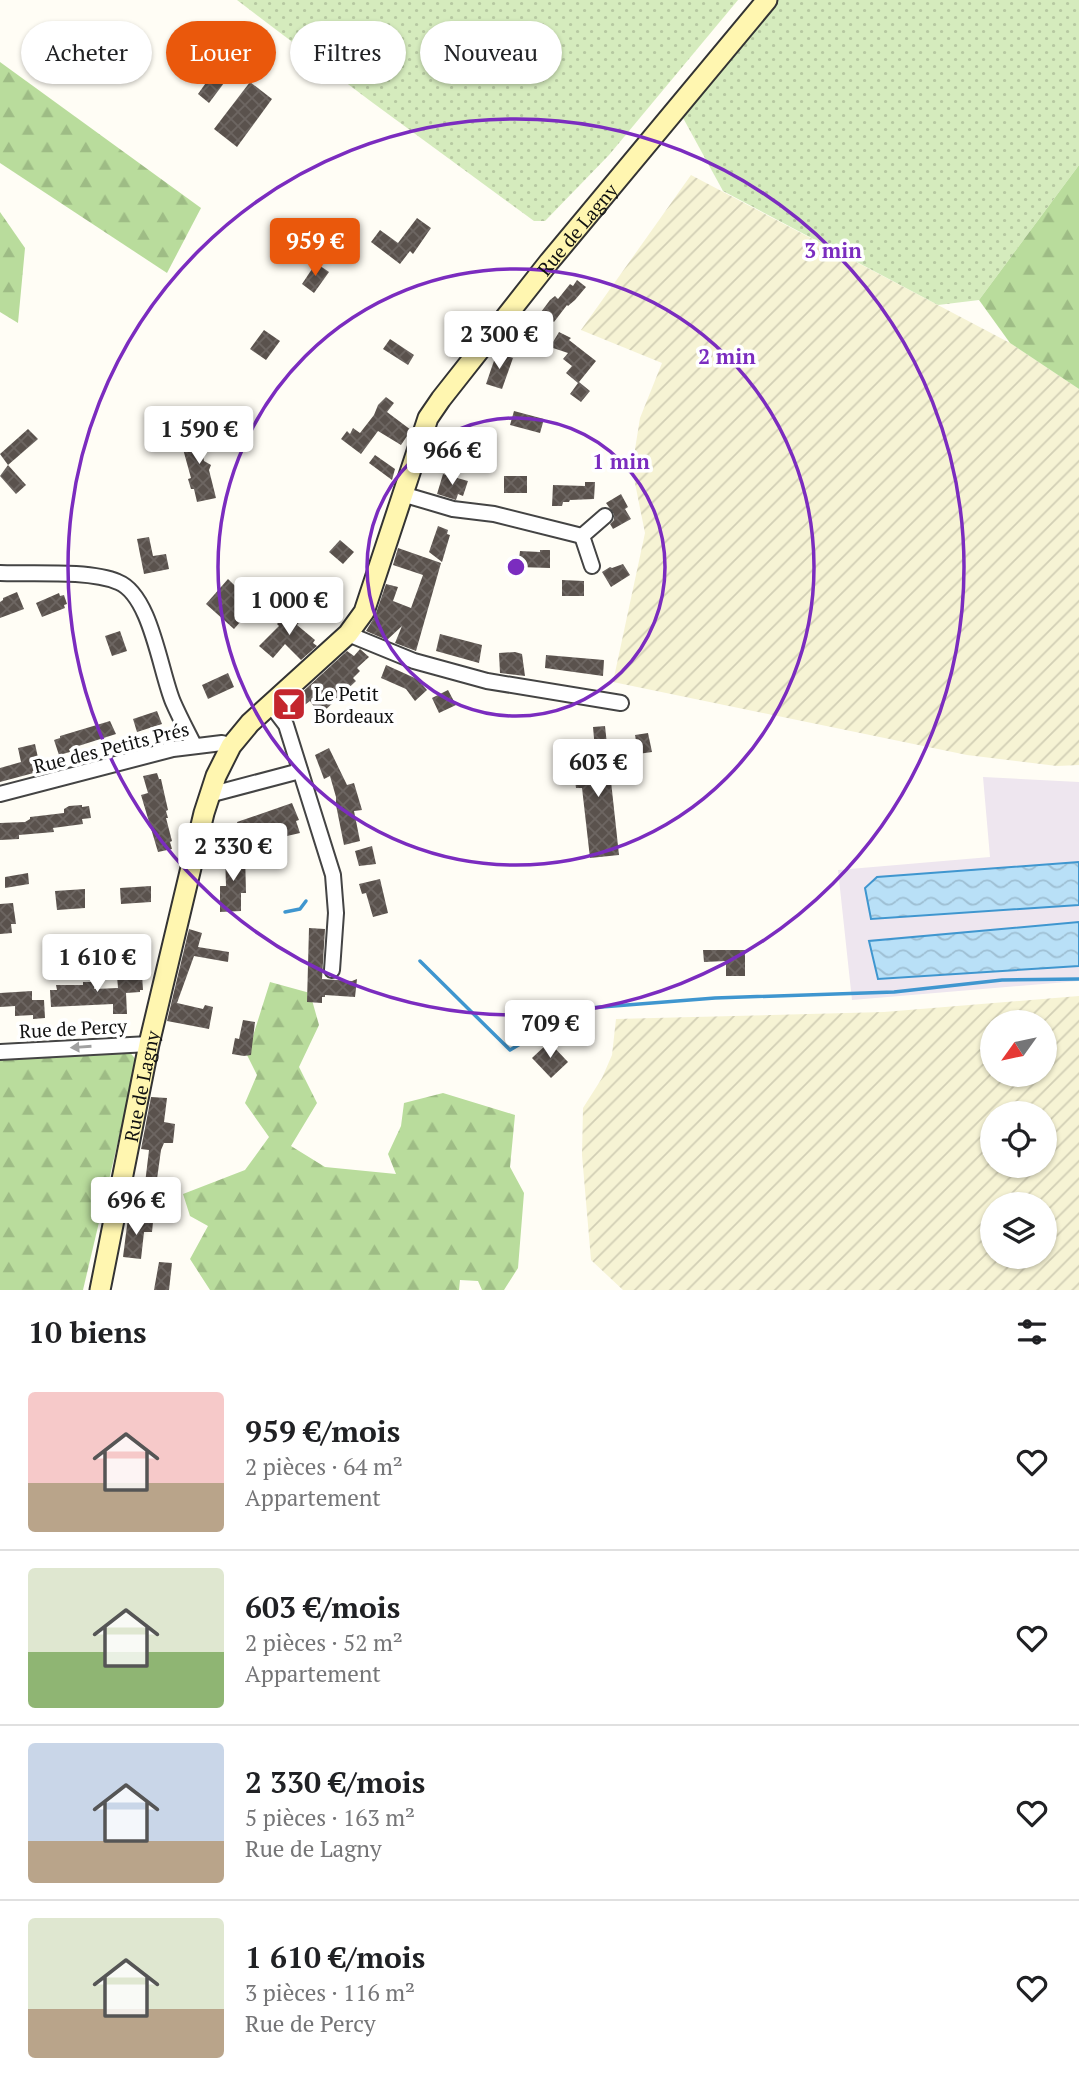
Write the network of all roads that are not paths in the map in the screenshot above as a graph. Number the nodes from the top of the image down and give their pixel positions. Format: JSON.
{"nodes":[{"id":1,"x":767,"y":0,"type":"edge"},
{"id":2,"x":402,"y":494,"type":"junction"},
{"id":3,"x":606,"y":516,"type":"dead end"},
{"id":4,"x":582,"y":536,"type":"junction"},
{"id":5,"x":592,"y":566,"type":"dead end"},
{"id":6,"x":0,"y":573,"type":"edge"},
{"id":7,"x":348,"y":634,"type":"junction"},
{"id":8,"x":270,"y":704,"type":"junction"},
{"id":9,"x":621,"y":704,"type":"dead end"},
{"id":10,"x":194,"y":745,"type":"junction"},
{"id":11,"x":231,"y":746,"type":"junction"},
{"id":12,"x":300,"y":771,"type":"junction"},
{"id":13,"x":0,"y":794,"type":"edge"},
{"id":14,"x":209,"y":795,"type":"junction"},
{"id":15,"x":332,"y":970,"type":"dead end"},
{"id":16,"x":149,"y":1044,"type":"junction"},
{"id":17,"x":0,"y":1052,"type":"edge"},
{"id":18,"x":100,"y":1290,"type":"edge"}],
"edges":[{"from":1,"to":2,"type":"main road","name":"Rue de Lagny"},
{"from":2,"to":4,"type":"street"},
{"from":2,"to":7,"type":"main road","name":"Rue de Lagny"},
{"from":3,"to":4,"type":"street"},
{"from":4,"to":5,"type":"street"},
{"from":6,"to":10,"type":"street"},
{"from":7,"to":8,"type":"main road","name":"Rue de Lagny"},
{"from":7,"to":9,"type":"street"},
{"from":8,"to":11,"type":"main road","name":"Rue de Lagny"},
{"from":8,"to":12,"type":"street"},
{"from":10,"to":11,"type":"street","name":"Rue des Petits Prés"},
{"from":10,"to":13,"type":"street","name":"Rue des Petits Prés"},
{"from":11,"to":14,"type":"main road","name":"Rue de Lagny"},
{"from":12,"to":14,"type":"street"},
{"from":12,"to":15,"type":"street"},
{"from":14,"to":16,"type":"main road","name":"Rue de Lagny"},
{"from":16,"to":17,"type":"street","name":"Rue de Percy","one_way":true},
{"from":16,"to":18,"type":"main road","name":"Rue de Lagny"}]}
